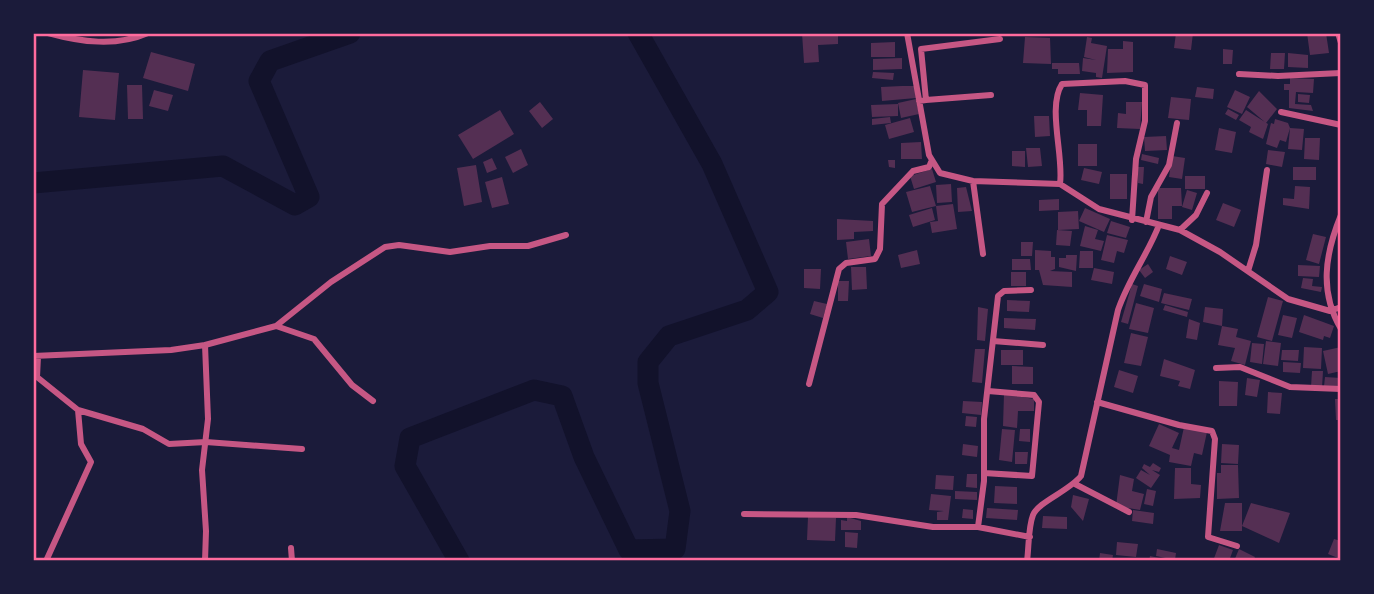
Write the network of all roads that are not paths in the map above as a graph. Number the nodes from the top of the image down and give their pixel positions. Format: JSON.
{"nodes":[{"id":1,"x":48,"y":33,"type":"edge"},
{"id":2,"x":148,"y":33,"type":"edge"},
{"id":3,"x":907,"y":33,"type":"edge"},
{"id":4,"x":1338,"y":33,"type":"edge"},
{"id":5,"x":1000,"y":39,"type":"dead end"},
{"id":6,"x":1341,"y":43,"type":"edge"},
{"id":7,"x":1341,"y":73,"type":"edge"},
{"id":8,"x":1239,"y":74,"type":"dead end"},
{"id":9,"x":991,"y":95,"type":"dead end"},
{"id":10,"x":923,"y":101,"type":"junction"},
{"id":11,"x":1281,"y":112,"type":"dead end"},
{"id":12,"x":1177,"y":123,"type":"dead end"},
{"id":13,"x":1341,"y":125,"type":"edge"},
{"id":14,"x":931,"y":162,"type":"junction"},
{"id":15,"x":1267,"y":170,"type":"dead end"},
{"id":16,"x":974,"y":181,"type":"junction"},
{"id":17,"x":1060,"y":184,"type":"junction"},
{"id":18,"x":1207,"y":193,"type":"dead end"},
{"id":19,"x":1341,"y":215,"type":"edge"},
{"id":20,"x":1132,"y":220,"type":"junction"},
{"id":21,"x":1146,"y":222,"type":"junction"},
{"id":22,"x":1159,"y":225,"type":"junction"},
{"id":23,"x":1180,"y":230,"type":"junction"},
{"id":24,"x":566,"y":235,"type":"dead end"},
{"id":25,"x":983,"y":254,"type":"dead end"},
{"id":26,"x":1248,"y":271,"type":"junction"},
{"id":27,"x":1031,"y":290,"type":"dead end"},
{"id":28,"x":1341,"y":307,"type":"edge"},
{"id":29,"x":1330,"y":311,"type":"junction"},
{"id":30,"x":276,"y":326,"type":"junction"},
{"id":31,"x":1341,"y":329,"type":"edge"},
{"id":32,"x":993,"y":341,"type":"junction"},
{"id":33,"x":205,"y":345,"type":"junction"},
{"id":34,"x":1043,"y":345,"type":"dead end"},
{"id":35,"x":36,"y":356,"type":"edge"},
{"id":36,"x":1216,"y":368,"type":"dead end"},
{"id":37,"x":809,"y":384,"type":"dead end"},
{"id":38,"x":1341,"y":389,"type":"edge"},
{"id":39,"x":988,"y":391,"type":"junction"},
{"id":40,"x":373,"y":401,"type":"dead end"},
{"id":41,"x":1097,"y":402,"type":"junction"},
{"id":42,"x":78,"y":410,"type":"junction"},
{"id":43,"x":206,"y":442,"type":"junction"},
{"id":44,"x":302,"y":449,"type":"dead end"},
{"id":45,"x":984,"y":473,"type":"junction"},
{"id":46,"x":1075,"y":484,"type":"junction"},
{"id":47,"x":1129,"y":512,"type":"dead end"},
{"id":48,"x":744,"y":514,"type":"dead end"},
{"id":49,"x":978,"y":527,"type":"junction"},
{"id":50,"x":1030,"y":537,"type":"junction"},
{"id":51,"x":1237,"y":546,"type":"dead end"},
{"id":52,"x":291,"y":548,"type":"dead end"},
{"id":53,"x":46,"y":561,"type":"edge"},
{"id":54,"x":205,"y":561,"type":"edge"},
{"id":55,"x":292,"y":561,"type":"edge"},
{"id":56,"x":1027,"y":561,"type":"edge"}],
"edges":[{"from":1,"to":2,"type":"street"},
{"from":3,"to":10,"type":"street"},
{"from":4,"to":6,"type":"street"},
{"from":5,"to":10,"type":"street"},
{"from":7,"to":8,"type":"street"},
{"from":9,"to":10,"type":"street"},
{"from":10,"to":14,"type":"street"},
{"from":11,"to":13,"type":"street"},
{"from":12,"to":21,"type":"street"},
{"from":14,"to":16,"type":"street"},
{"from":14,"to":37,"type":"street"},
{"from":15,"to":26,"type":"street"},
{"from":16,"to":17,"type":"street"},
{"from":16,"to":25,"type":"street"},
{"from":17,"to":20,"type":"street"},
{"from":17,"to":20,"type":"street"},
{"from":18,"to":23,"type":"street"},
{"from":19,"to":29,"type":"street"},
{"from":20,"to":21,"type":"street"},
{"from":21,"to":22,"type":"street"},
{"from":22,"to":23,"type":"street"},
{"from":22,"to":41,"type":"street"},
{"from":23,"to":26,"type":"street"},
{"from":24,"to":30,"type":"street"},
{"from":26,"to":29,"type":"street"},
{"from":27,"to":32,"type":"street"},
{"from":28,"to":29,"type":"street"},
{"from":29,"to":31,"type":"street"},
{"from":30,"to":33,"type":"street"},
{"from":30,"to":40,"type":"street"},
{"from":32,"to":34,"type":"street"},
{"from":32,"to":39,"type":"street"},
{"from":33,"to":35,"type":"street"},
{"from":33,"to":43,"type":"street"},
{"from":35,"to":42,"type":"street"},
{"from":36,"to":38,"type":"street"},
{"from":39,"to":45,"type":"street"},
{"from":39,"to":45,"type":"street"},
{"from":41,"to":46,"type":"street"},
{"from":41,"to":51,"type":"street"},
{"from":42,"to":43,"type":"street"},
{"from":42,"to":53,"type":"street"},
{"from":43,"to":44,"type":"street"},
{"from":43,"to":54,"type":"street"},
{"from":45,"to":49,"type":"street"},
{"from":46,"to":47,"type":"street"},
{"from":46,"to":50,"type":"street"},
{"from":48,"to":49,"type":"street"},
{"from":49,"to":50,"type":"street"},
{"from":50,"to":56,"type":"street"},
{"from":52,"to":55,"type":"street"}]}
